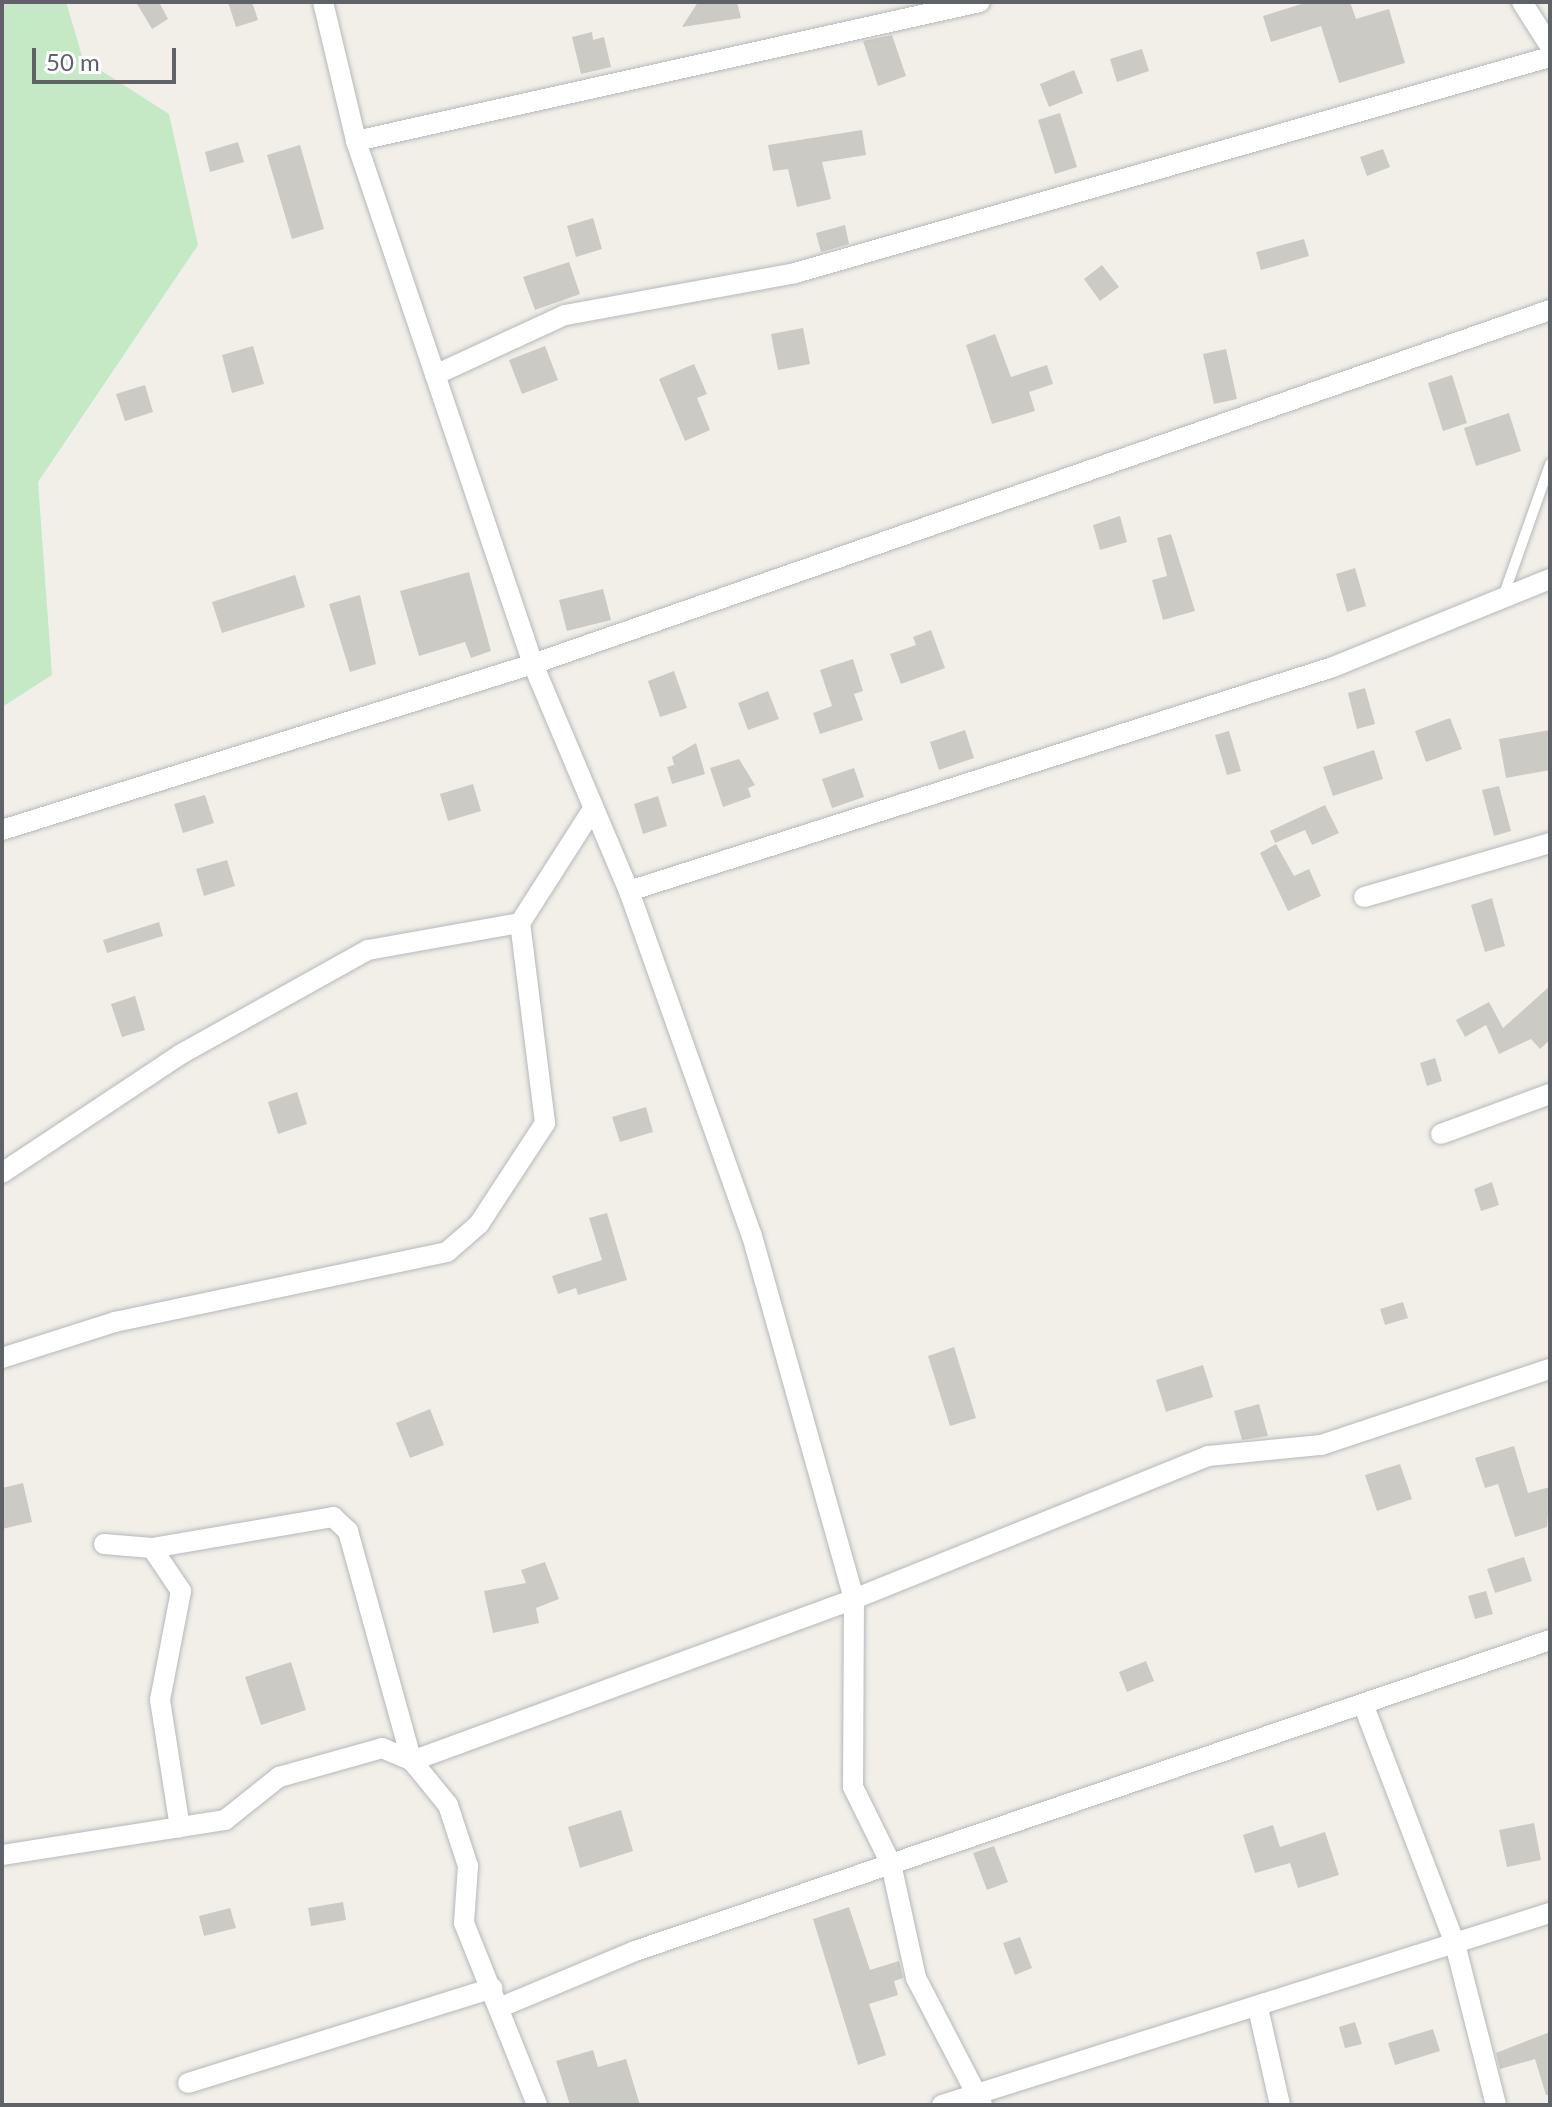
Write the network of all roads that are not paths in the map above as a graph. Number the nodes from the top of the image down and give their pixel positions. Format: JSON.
{"nodes":[{"id":1,"x":323,"y":2,"type":"edge"},
{"id":2,"x":980,"y":2,"type":"edge"},
{"id":3,"x":1522,"y":2,"type":"edge"},
{"id":4,"x":1550,"y":46,"type":"edge"},
{"id":5,"x":1550,"y":57,"type":"edge"},
{"id":6,"x":356,"y":141,"type":"junction"},
{"id":7,"x":1550,"y":310,"type":"edge"},
{"id":8,"x":435,"y":375,"type":"junction"},
{"id":9,"x":1550,"y":464,"type":"edge"},
{"id":10,"x":1550,"y":579,"type":"edge"},
{"id":11,"x":1502,"y":599,"type":"junction"},
{"id":12,"x":533,"y":664,"type":"junction"},
{"id":13,"x":591,"y":812,"type":"junction"},
{"id":14,"x":2,"y":830,"type":"edge"},
{"id":15,"x":1550,"y":843,"type":"edge"},
{"id":16,"x":629,"y":891,"type":"junction"},
{"id":17,"x":1364,"y":897,"type":"dead end"},
{"id":18,"x":520,"y":923,"type":"junction"},
{"id":19,"x":1550,"y":1094,"type":"edge"},
{"id":20,"x":1441,"y":1134,"type":"dead end"},
{"id":21,"x":2,"y":1173,"type":"edge"},
{"id":22,"x":2,"y":1358,"type":"edge"},
{"id":23,"x":1550,"y":1369,"type":"edge"},
{"id":24,"x":104,"y":1544,"type":"dead end"},
{"id":25,"x":152,"y":1548,"type":"junction"},
{"id":26,"x":854,"y":1599,"type":"junction"},
{"id":27,"x":1550,"y":1640,"type":"edge"},
{"id":28,"x":1363,"y":1704,"type":"junction"},
{"id":29,"x":412,"y":1761,"type":"junction"},
{"id":30,"x":180,"y":1827,"type":"junction"},
{"id":31,"x":2,"y":1855,"type":"edge"},
{"id":32,"x":891,"y":1864,"type":"junction"},
{"id":33,"x":1550,"y":1913,"type":"edge"},
{"id":34,"x":1455,"y":1944,"type":"junction"},
{"id":35,"x":497,"y":1998,"type":"junction"},
{"id":36,"x":1258,"y":2008,"type":"junction"},
{"id":37,"x":188,"y":2083,"type":"dead end"},
{"id":38,"x":980,"y":2099,"type":"edge"},
{"id":39,"x":537,"y":2105,"type":"edge"},
{"id":40,"x":942,"y":2105,"type":"edge"},
{"id":41,"x":1280,"y":2105,"type":"edge"},
{"id":42,"x":1496,"y":2105,"type":"edge"}],
"edges":[{"from":1,"to":6,"type":"street"},
{"from":2,"to":6,"type":"street"},
{"from":3,"to":4,"type":"street"},
{"from":5,"to":8,"type":"street"},
{"from":6,"to":8,"type":"street"},
{"from":7,"to":12,"type":"street"},
{"from":8,"to":12,"type":"street"},
{"from":9,"to":11,"type":"lane"},
{"from":10,"to":11,"type":"street"},
{"from":11,"to":16,"type":"street"},
{"from":12,"to":13,"type":"street"},
{"from":12,"to":14,"type":"street"},
{"from":13,"to":16,"type":"street"},
{"from":13,"to":18,"type":"street"},
{"from":15,"to":17,"type":"street"},
{"from":16,"to":26,"type":"street"},
{"from":18,"to":21,"type":"street"},
{"from":18,"to":22,"type":"street"},
{"from":19,"to":20,"type":"street"},
{"from":23,"to":26,"type":"street"},
{"from":24,"to":25,"type":"street"},
{"from":25,"to":29,"type":"street"},
{"from":25,"to":30,"type":"street"},
{"from":26,"to":29,"type":"street"},
{"from":26,"to":32,"type":"street"},
{"from":27,"to":28,"type":"street"},
{"from":28,"to":32,"type":"street"},
{"from":28,"to":34,"type":"street"},
{"from":29,"to":30,"type":"street"},
{"from":29,"to":35,"type":"street"},
{"from":30,"to":31,"type":"street"},
{"from":32,"to":35,"type":"street"},
{"from":32,"to":38,"type":"street"},
{"from":33,"to":34,"type":"street"},
{"from":34,"to":36,"type":"street"},
{"from":34,"to":42,"type":"street"},
{"from":35,"to":37,"type":"street"},
{"from":35,"to":39,"type":"street"},
{"from":36,"to":38,"type":"street"},
{"from":36,"to":41,"type":"street"},
{"from":38,"to":40,"type":"street"}]}
